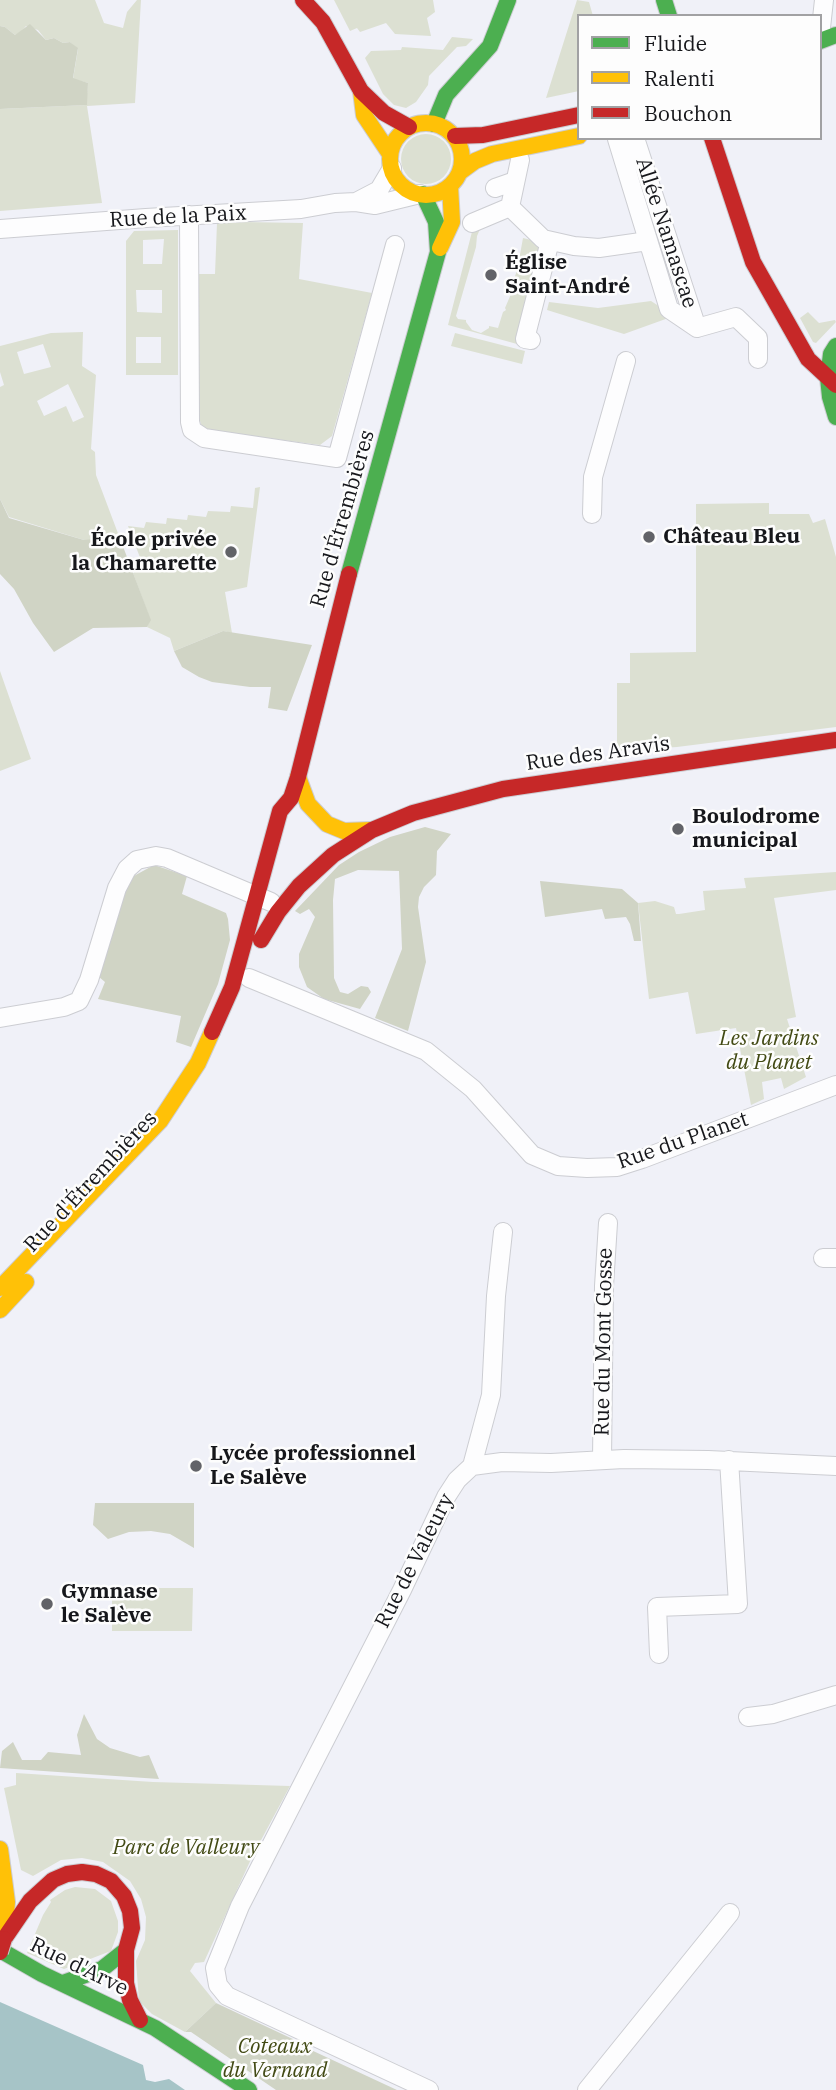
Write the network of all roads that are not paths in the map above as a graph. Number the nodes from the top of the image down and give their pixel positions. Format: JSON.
{"nodes":[{"id":1,"x":303,"y":0,"type":"edge"},
{"id":2,"x":508,"y":0,"type":"edge"},
{"id":3,"x":824,"y":0,"type":"edge"},
{"id":4,"x":833,"y":0,"type":"edge"},
{"id":5,"x":836,"y":4,"type":"edge"},
{"id":6,"x":822,"y":20,"type":"edge"},
{"id":7,"x":361,"y":91,"type":"junction"},
{"id":8,"x":577,"y":115,"type":"edge"},
{"id":9,"x":435,"y":124,"type":"junction"},
{"id":10,"x":409,"y":127,"type":"junction"},
{"id":11,"x":577,"y":135,"type":"edge"},
{"id":12,"x":454,"y":136,"type":"junction"},
{"id":13,"x":617,"y":140,"type":"edge"},
{"id":14,"x":636,"y":140,"type":"edge"},
{"id":15,"x":713,"y":140,"type":"edge"},
{"id":16,"x":520,"y":160,"type":"dead end"},
{"id":17,"x":391,"y":161,"type":"junction"},
{"id":18,"x":460,"y":172,"type":"junction"},
{"id":19,"x":515,"y":181,"type":"junction"},
{"id":20,"x":450,"y":186,"type":"junction"},
{"id":21,"x":495,"y":188,"type":"dead end"},
{"id":22,"x":421,"y":194,"type":"junction"},
{"id":23,"x":356,"y":202,"type":"junction"},
{"id":24,"x":510,"y":207,"type":"junction"},
{"id":25,"x":189,"y":215,"type":"junction"},
{"id":26,"x":472,"y":223,"type":"dead end"},
{"id":27,"x":0,"y":229,"type":"edge"},
{"id":28,"x":547,"y":240,"type":"junction"},
{"id":29,"x":648,"y":241,"type":"junction"},
{"id":30,"x":395,"y":246,"type":"dead end"},
{"id":31,"x":438,"y":252,"type":"junction"},
{"id":32,"x":697,"y":328,"type":"junction"},
{"id":33,"x":531,"y":341,"type":"dead end"},
{"id":34,"x":834,"y":352,"type":"edge"},
{"id":35,"x":758,"y":359,"type":"dead end"},
{"id":36,"x":626,"y":361,"type":"dead end"},
{"id":37,"x":832,"y":382,"type":"edge"},
{"id":38,"x":836,"y":416,"type":"edge"},
{"id":39,"x":592,"y":514,"type":"dead end"},
{"id":40,"x":836,"y":740,"type":"edge"},
{"id":41,"x":298,"y":777,"type":"junction"},
{"id":42,"x":372,"y":830,"type":"junction"},
{"id":43,"x":264,"y":899,"type":"junction"},
{"id":44,"x":261,"y":940,"type":"junction"},
{"id":45,"x":249,"y":978,"type":"junction"},
{"id":46,"x":0,"y":1018,"type":"edge"},
{"id":47,"x":836,"y":1085,"type":"edge"},
{"id":48,"x":608,"y":1223,"type":"dead end"},
{"id":49,"x":503,"y":1232,"type":"dead end"},
{"id":50,"x":0,"y":1288,"type":"edge"},
{"id":51,"x":0,"y":1310,"type":"edge"},
{"id":52,"x":602,"y":1460,"type":"junction"},
{"id":53,"x":729,"y":1460,"type":"junction"},
{"id":54,"x":472,"y":1466,"type":"junction"},
{"id":55,"x":836,"y":1466,"type":"edge"},
{"id":56,"x":659,"y":1654,"type":"dead end"},
{"id":57,"x":836,"y":1695,"type":"edge"},
{"id":58,"x":748,"y":1717,"type":"dead end"},
{"id":59,"x":0,"y":1849,"type":"edge"},
{"id":60,"x":730,"y":1913,"type":"dead end"},
{"id":61,"x":1,"y":1947,"type":"edge"},
{"id":62,"x":127,"y":1950,"type":"junction"},
{"id":63,"x":63,"y":1983,"type":"junction"},
{"id":64,"x":140,"y":2020,"type":"junction"},
{"id":65,"x":249,"y":2090,"type":"edge"},
{"id":66,"x":429,"y":2090,"type":"edge"},
{"id":67,"x":587,"y":2090,"type":"edge"}],
"edges":[{"from":1,"to":7,"type":"main road"},
{"from":2,"to":9,"type":"main road"},
{"from":3,"to":6,"type":"street"},
{"from":4,"to":5,"type":"street"},
{"from":7,"to":10,"type":"main road"},
{"from":7,"to":17,"type":"main road"},
{"from":8,"to":12,"type":"main road"},
{"from":9,"to":10,"type":"main road"},
{"from":9,"to":12,"type":"main road"},
{"from":10,"to":17,"type":"main road"},
{"from":11,"to":18,"type":"main road"},
{"from":12,"to":18,"type":"main road"},
{"from":13,"to":29,"type":"street","name":"Allée Namascae"},
{"from":14,"to":32,"type":"street","name":"Allée Namascae"},
{"from":15,"to":37,"type":"main road"},
{"from":16,"to":19,"type":"street"},
{"from":17,"to":22,"type":"main road"},
{"from":17,"to":23,"type":"street","name":"Rue de la Paix"},
{"from":18,"to":20,"type":"main road"},
{"from":19,"to":21,"type":"street"},
{"from":19,"to":24,"type":"street"},
{"from":20,"to":22,"type":"main road"},
{"from":20,"to":31,"type":"main road","name":"Rue d'Étrembières"},
{"from":22,"to":23,"type":"street","name":"Rue de la Paix"},
{"from":22,"to":31,"type":"main road","name":"Rue d'Étrembières"},
{"from":23,"to":25,"type":"street","name":"Rue de la Paix"},
{"from":24,"to":26,"type":"street"},
{"from":24,"to":28,"type":"street"},
{"from":25,"to":27,"type":"street","name":"Rue de la Paix"},
{"from":25,"to":30,"type":"street"},
{"from":28,"to":29,"type":"street","name":"Allée Namascae"},
{"from":28,"to":33,"type":"street"},
{"from":29,"to":32,"type":"street","name":"Allée Namascae"},
{"from":31,"to":41,"type":"main road","name":"Rue d'Étrembières"},
{"from":32,"to":35,"type":"street","name":"Allée Namascae"},
{"from":34,"to":37,"type":"main road"},
{"from":36,"to":39,"type":"street"},
{"from":37,"to":38,"type":"main road"},
{"from":40,"to":42,"type":"main road","name":"Rue des Aravis"},
{"from":41,"to":42,"type":"main road"},
{"from":41,"to":43,"type":"main road","name":"Rue d'Étrembières"},
{"from":42,"to":44,"type":"main road"},
{"from":43,"to":44,"type":"main road","name":"Rue d'Étrembières"},
{"from":43,"to":46,"type":"street"},
{"from":43,"to":50,"type":"main road","name":"Rue d'Étrembières"},
{"from":44,"to":45,"type":"main road","name":"Rue d'Étrembières"},
{"from":45,"to":47,"type":"street","name":"Rue du Planet"},
{"from":45,"to":51,"type":"main road","name":"Rue d'Étrembières"},
{"from":48,"to":52,"type":"street","name":"Rue du Mont Gosse"},
{"from":49,"to":54,"type":"street"},
{"from":52,"to":53,"type":"street"},
{"from":52,"to":54,"type":"street"},
{"from":53,"to":55,"type":"street"},
{"from":53,"to":56,"type":"street"},
{"from":54,"to":66,"type":"street","name":"Rue de Valeury"},
{"from":57,"to":58,"type":"street"},
{"from":59,"to":61,"type":"main road"},
{"from":60,"to":67,"type":"street"},
{"from":61,"to":62,"type":"main road"},
{"from":61,"to":63,"type":"main road","name":"Rue d'Arve"},
{"from":62,"to":63,"type":"main road"},
{"from":62,"to":64,"type":"main road"},
{"from":63,"to":64,"type":"main road","name":"Rue d'Arve"},
{"from":64,"to":65,"type":"main road","name":"Rue d'Arve"}]}
